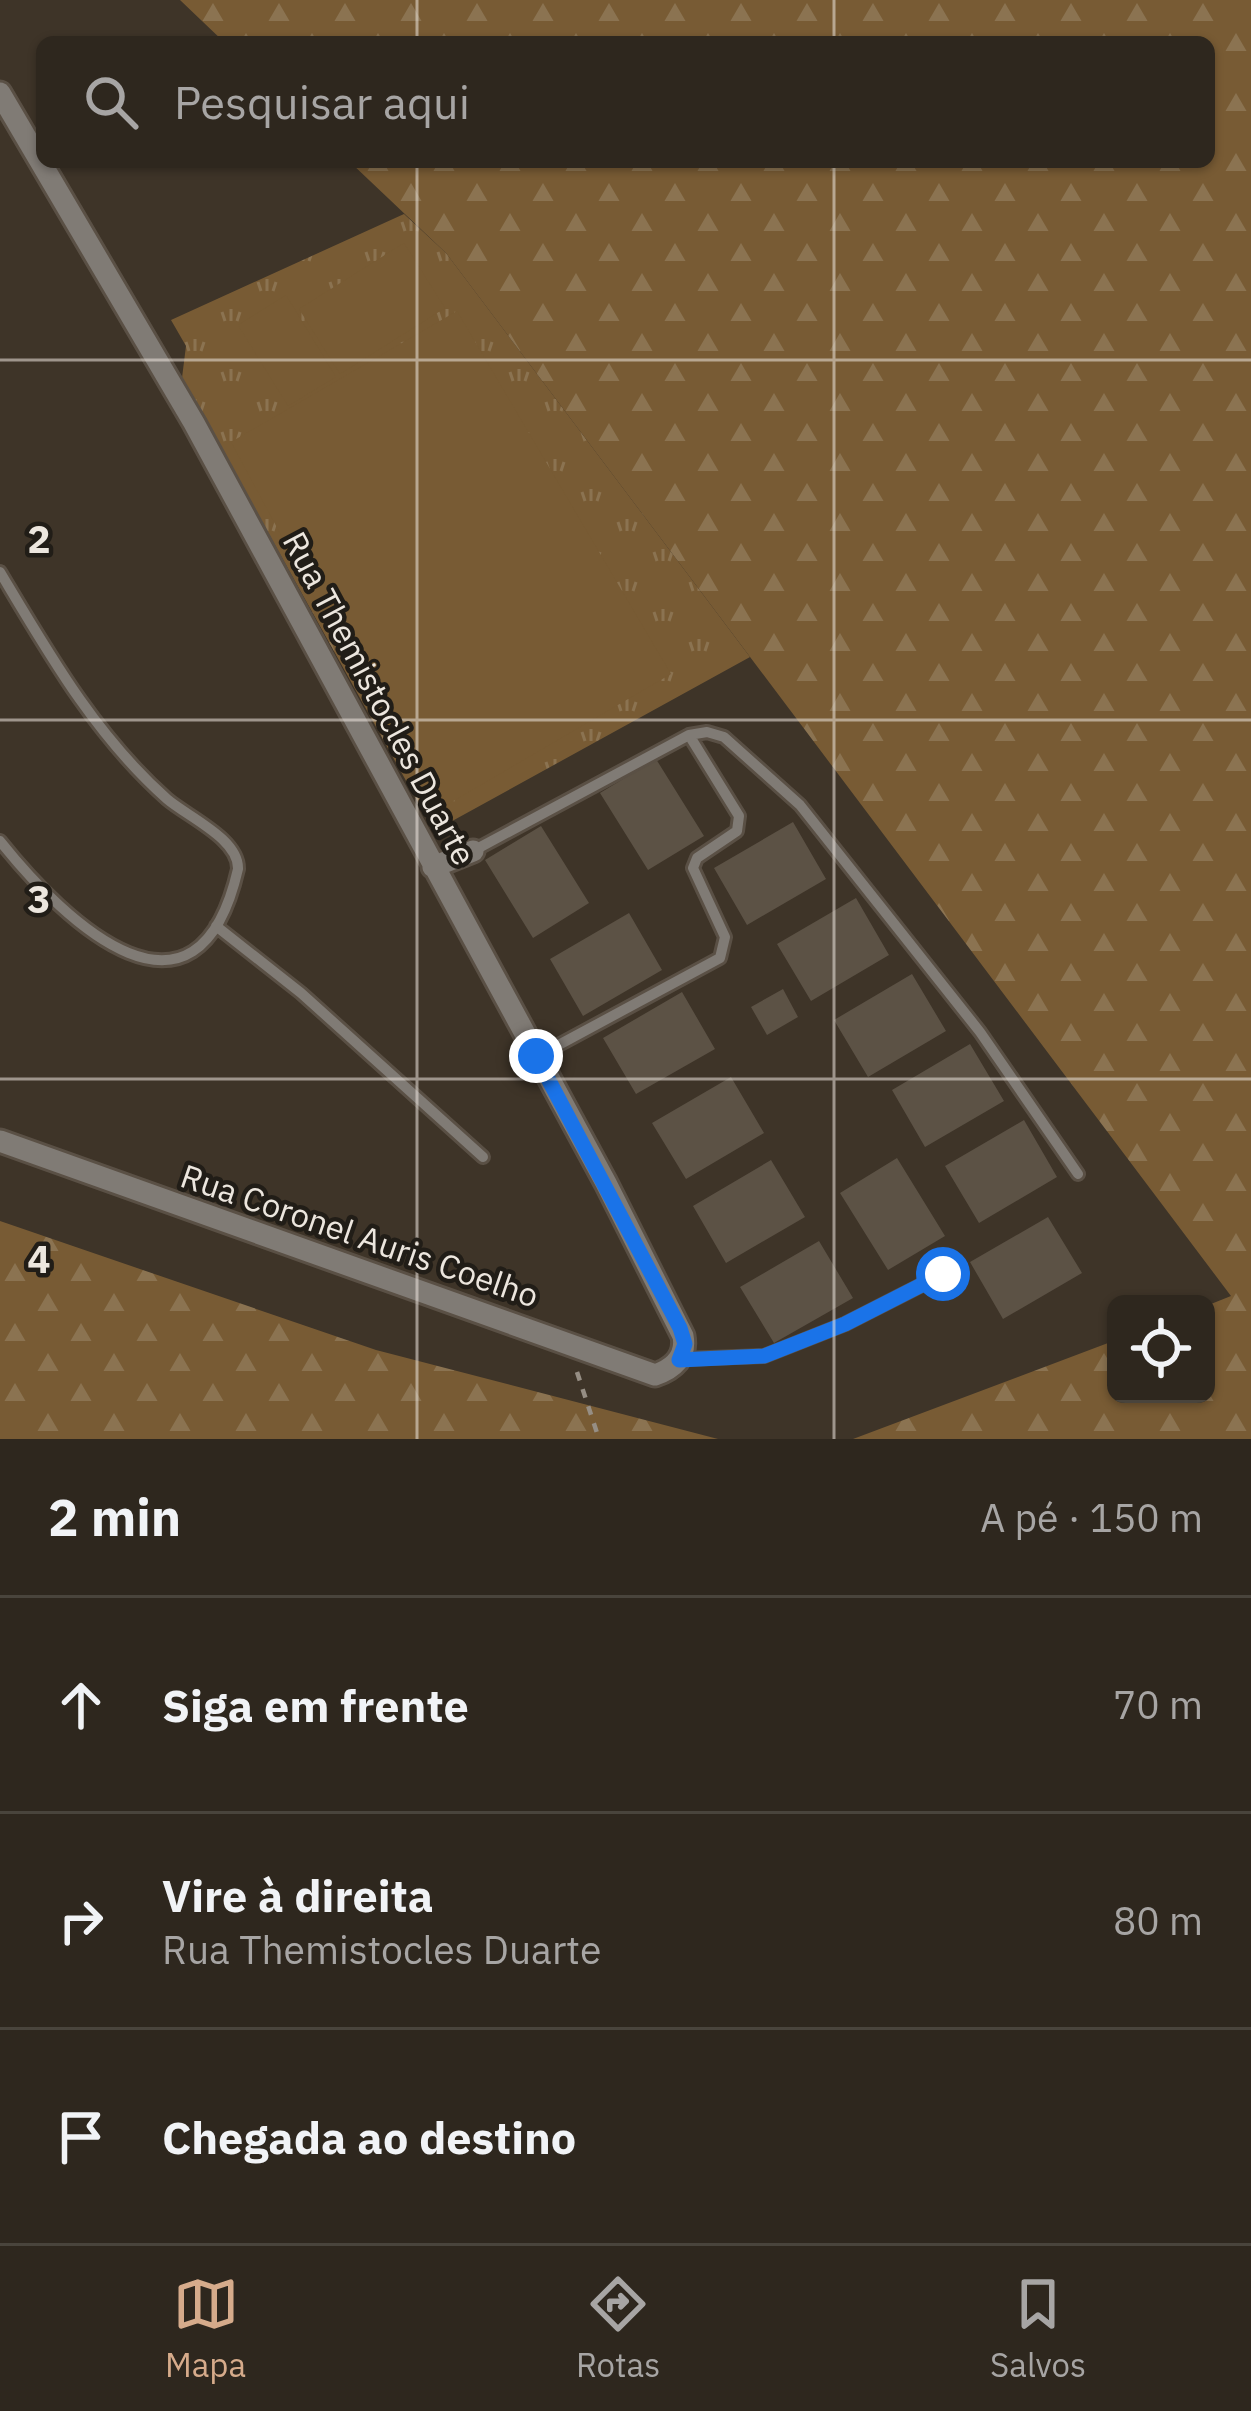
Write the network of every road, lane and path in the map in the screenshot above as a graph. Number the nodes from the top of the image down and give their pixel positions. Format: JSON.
{"nodes":[{"id":1,"x":0,"y":93,"type":"edge"},
{"id":2,"x":36,"y":154,"type":"edge"},
{"id":3,"x":44,"y":168,"type":"edge"},
{"id":4,"x":0,"y":572,"type":"edge"},
{"id":5,"x":688,"y":735,"type":"junction"},
{"id":6,"x":0,"y":841,"type":"edge"},
{"id":7,"x":473,"y":851,"type":"joint"},
{"id":8,"x":433,"y":867,"type":"junction"},
{"id":9,"x":216,"y":926,"type":"junction"},
{"id":10,"x":544,"y":1052,"type":"junction"},
{"id":11,"x":0,"y":1141,"type":"edge"},
{"id":12,"x":483,"y":1157,"type":"dead end"},
{"id":13,"x":1078,"y":1174,"type":"dead end"},
{"id":14,"x":943,"y":1274,"type":"dead end"},
{"id":15,"x":568,"y":1344,"type":"junction"},
{"id":16,"x":682,"y":1352,"type":"junction"},
{"id":17,"x":598,"y":1439,"type":"edge"}],
"edges":[{"from":1,"to":2,"type":"street","name":"Rua Themistocles Duarte"},
{"from":3,"to":8,"type":"street","name":"Rua Themistocles Duarte"},
{"from":4,"to":9,"type":"lane"},
{"from":5,"to":7,"type":"lane"},
{"from":5,"to":10,"type":"lane"},
{"from":5,"to":13,"type":"lane"},
{"from":6,"to":9,"type":"lane"},
{"from":7,"to":8,"type":"street"},
{"from":8,"to":10,"type":"street","name":"Rua Themistocles Duarte"},
{"from":9,"to":12,"type":"lane"},
{"from":10,"to":16,"type":"street","name":"Rua Themistocles Duarte"},
{"from":11,"to":15,"type":"street","name":"Rua Coronel Auris Coelho"},
{"from":14,"to":16,"type":"lane"},
{"from":15,"to":16,"type":"street","name":"Rua Coronel Auris Coelho"},
{"from":15,"to":17,"type":"path"}]}
